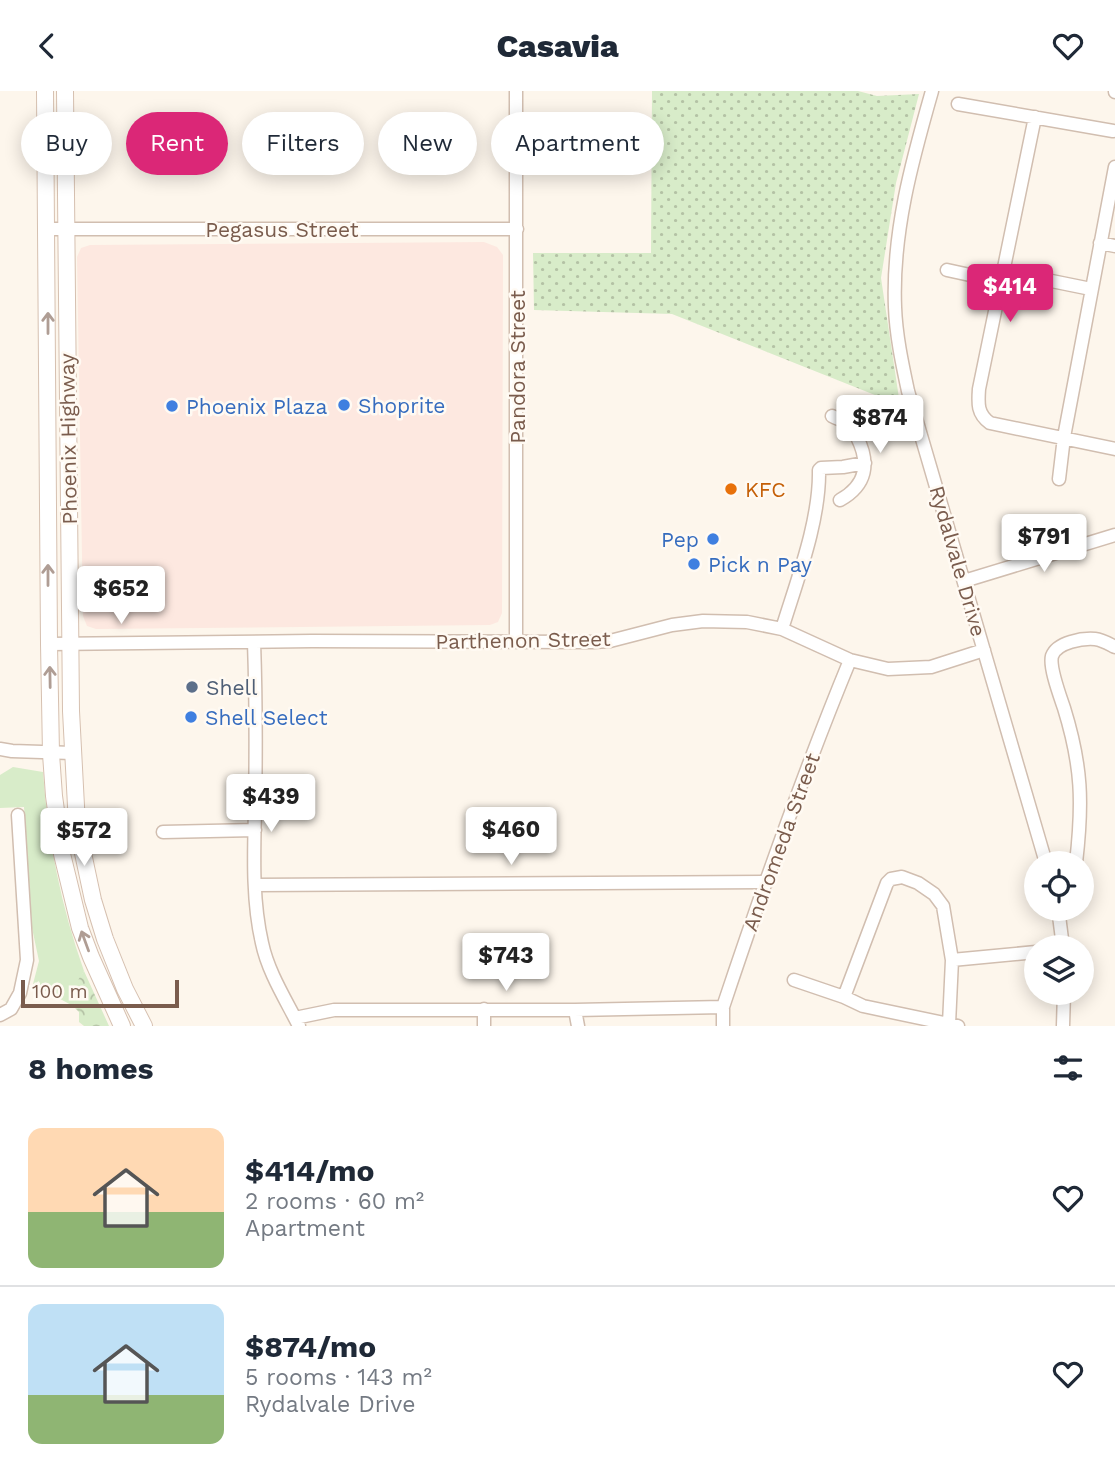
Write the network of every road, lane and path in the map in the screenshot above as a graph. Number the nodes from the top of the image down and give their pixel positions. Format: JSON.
{"nodes":[{"id":1,"x":45,"y":91,"type":"edge"},
{"id":2,"x":65,"y":91,"type":"edge"},
{"id":3,"x":516,"y":91,"type":"edge"},
{"id":4,"x":932,"y":91,"type":"edge"},
{"id":5,"x":958,"y":104,"type":"dead end"},
{"id":6,"x":1035,"y":117,"type":"junction"},
{"id":7,"x":1114,"y":133,"type":"edge"},
{"id":8,"x":1115,"y":167,"type":"edge"},
{"id":9,"x":47,"y":229,"type":"junction"},
{"id":10,"x":66,"y":229,"type":"junction"},
{"id":11,"x":517,"y":229,"type":"junction"},
{"id":12,"x":1100,"y":243,"type":"junction"},
{"id":13,"x":1115,"y":246,"type":"edge"},
{"id":14,"x":947,"y":270,"type":"dead end"},
{"id":15,"x":1027,"y":276,"type":"dead end"},
{"id":16,"x":1002,"y":282,"type":"junction"},
{"id":17,"x":1091,"y":289,"type":"junction"},
{"id":18,"x":832,"y":417,"type":"dead end"},
{"id":19,"x":1064,"y":437,"type":"junction"},
{"id":20,"x":1115,"y":449,"type":"edge"},
{"id":21,"x":865,"y":463,"type":"junction"},
{"id":22,"x":1059,"y":479,"type":"dead end"},
{"id":23,"x":840,"y":499,"type":"dead end"},
{"id":24,"x":1115,"y":535,"type":"edge"},
{"id":25,"x":964,"y":581,"type":"junction"},
{"id":26,"x":782,"y":629,"type":"junction"},
{"id":27,"x":254,"y":642,"type":"junction"},
{"id":28,"x":516,"y":642,"type":"junction"},
{"id":29,"x":49,"y":643,"type":"junction"},
{"id":30,"x":69,"y":643,"type":"junction"},
{"id":31,"x":1115,"y":647,"type":"edge"},
{"id":32,"x":984,"y":650,"type":"junction"},
{"id":33,"x":850,"y":660,"type":"junction"},
{"id":34,"x":0,"y":748,"type":"edge"},
{"id":35,"x":72,"y":753,"type":"junction"},
{"id":36,"x":51,"y":754,"type":"junction"},
{"id":37,"x":18,"y":815,"type":"dead end"},
{"id":38,"x":255,"y":830,"type":"junction"},
{"id":39,"x":163,"y":832,"type":"dead end"},
{"id":40,"x":1043,"y":851,"type":"edge"},
{"id":41,"x":1077,"y":851,"type":"edge"},
{"id":42,"x":767,"y":882,"type":"junction"},
{"id":43,"x":255,"y":885,"type":"junction"},
{"id":44,"x":1024,"y":953,"type":"edge"},
{"id":45,"x":952,"y":960,"type":"junction"},
{"id":46,"x":794,"y":980,"type":"dead end"},
{"id":47,"x":844,"y":997,"type":"junction"},
{"id":48,"x":1064,"y":1005,"type":"edge"},
{"id":49,"x":723,"y":1007,"type":"junction"},
{"id":50,"x":484,"y":1009,"type":"junction"},
{"id":51,"x":575,"y":1010,"type":"junction"},
{"id":52,"x":0,"y":1015,"type":"edge"},
{"id":53,"x":297,"y":1022,"type":"edge"},
{"id":54,"x":954,"y":1025,"type":"edge"},
{"id":55,"x":122,"y":1026,"type":"edge"},
{"id":56,"x":144,"y":1026,"type":"edge"},
{"id":57,"x":484,"y":1026,"type":"edge"},
{"id":58,"x":578,"y":1026,"type":"edge"},
{"id":59,"x":723,"y":1026,"type":"edge"},
{"id":60,"x":1063,"y":1026,"type":"edge"}],
"edges":[{"from":1,"to":9,"type":"main road","name":"Phoenix Highway"},
{"from":2,"to":10,"type":"main road","name":"Phoenix Highway"},
{"from":3,"to":11,"type":"street","name":"Pandora Street"},
{"from":4,"to":25,"type":"street","name":"Rydalvale Drive"},
{"from":5,"to":6,"type":"street"},
{"from":6,"to":7,"type":"street"},
{"from":6,"to":16,"type":"street"},
{"from":8,"to":12,"type":"street"},
{"from":9,"to":10,"type":"street","name":"Pegasus Street"},
{"from":29,"to":9,"type":"main road","name":"Phoenix Highway","one_way":true},
{"from":10,"to":11,"type":"street","name":"Pegasus Street"},
{"from":10,"to":30,"type":"main road","name":"Phoenix Highway"},
{"from":11,"to":28,"type":"street","name":"Pandora Street"},
{"from":12,"to":13,"type":"street"},
{"from":12,"to":17,"type":"street"},
{"from":14,"to":16,"type":"street"},
{"from":15,"to":17,"type":"street"},
{"from":16,"to":19,"type":"street"},
{"from":17,"to":19,"type":"street"},
{"from":18,"to":21,"type":"street"},
{"from":19,"to":20,"type":"street"},
{"from":19,"to":22,"type":"street"},
{"from":21,"to":23,"type":"street"},
{"from":21,"to":26,"type":"street"},
{"from":24,"to":25,"type":"street"},
{"from":25,"to":32,"type":"street","name":"Rydalvale Drive"},
{"from":26,"to":28,"type":"street","name":"Parthenon Street"},
{"from":26,"to":33,"type":"street","name":"Parthenon Street"},
{"from":27,"to":28,"type":"street","name":"Parthenon Street"},
{"from":27,"to":30,"type":"street","name":"Parthenon Street"},
{"from":27,"to":38,"type":"street"},
{"from":29,"to":30,"type":"street","name":"Parthenon Street"},
{"from":36,"to":29,"type":"main road","name":"Phoenix Highway","one_way":true},
{"from":30,"to":35,"type":"main road","name":"Phoenix Highway"},
{"from":31,"to":41,"type":"street"},
{"from":32,"to":33,"type":"street","name":"Parthenon Street"},
{"from":32,"to":40,"type":"street","name":"Rydalvale Drive"},
{"from":33,"to":42,"type":"street","name":"Andromeda Street"},
{"from":34,"to":36,"type":"street"},
{"from":35,"to":36,"type":"street"},
{"from":35,"to":56,"type":"main road","name":"Phoenix Highway"},
{"from":55,"to":36,"type":"main road","name":"Phoenix Highway","one_way":true},
{"from":37,"to":52,"type":"street"},
{"from":38,"to":39,"type":"street"},
{"from":38,"to":43,"type":"street"},
{"from":42,"to":43,"type":"street"},
{"from":42,"to":49,"type":"street","name":"Andromeda Street"},
{"from":43,"to":53,"type":"street"},
{"from":44,"to":45,"type":"street"},
{"from":45,"to":47,"type":"street"},
{"from":45,"to":54,"type":"street"},
{"from":46,"to":47,"type":"street"},
{"from":47,"to":54,"type":"street"},
{"from":48,"to":60,"type":"street"},
{"from":49,"to":51,"type":"street"},
{"from":49,"to":59,"type":"street","name":"Andromeda Street"},
{"from":50,"to":51,"type":"street"},
{"from":50,"to":53,"type":"street"},
{"from":50,"to":57,"type":"street"},
{"from":51,"to":58,"type":"street"}]}
